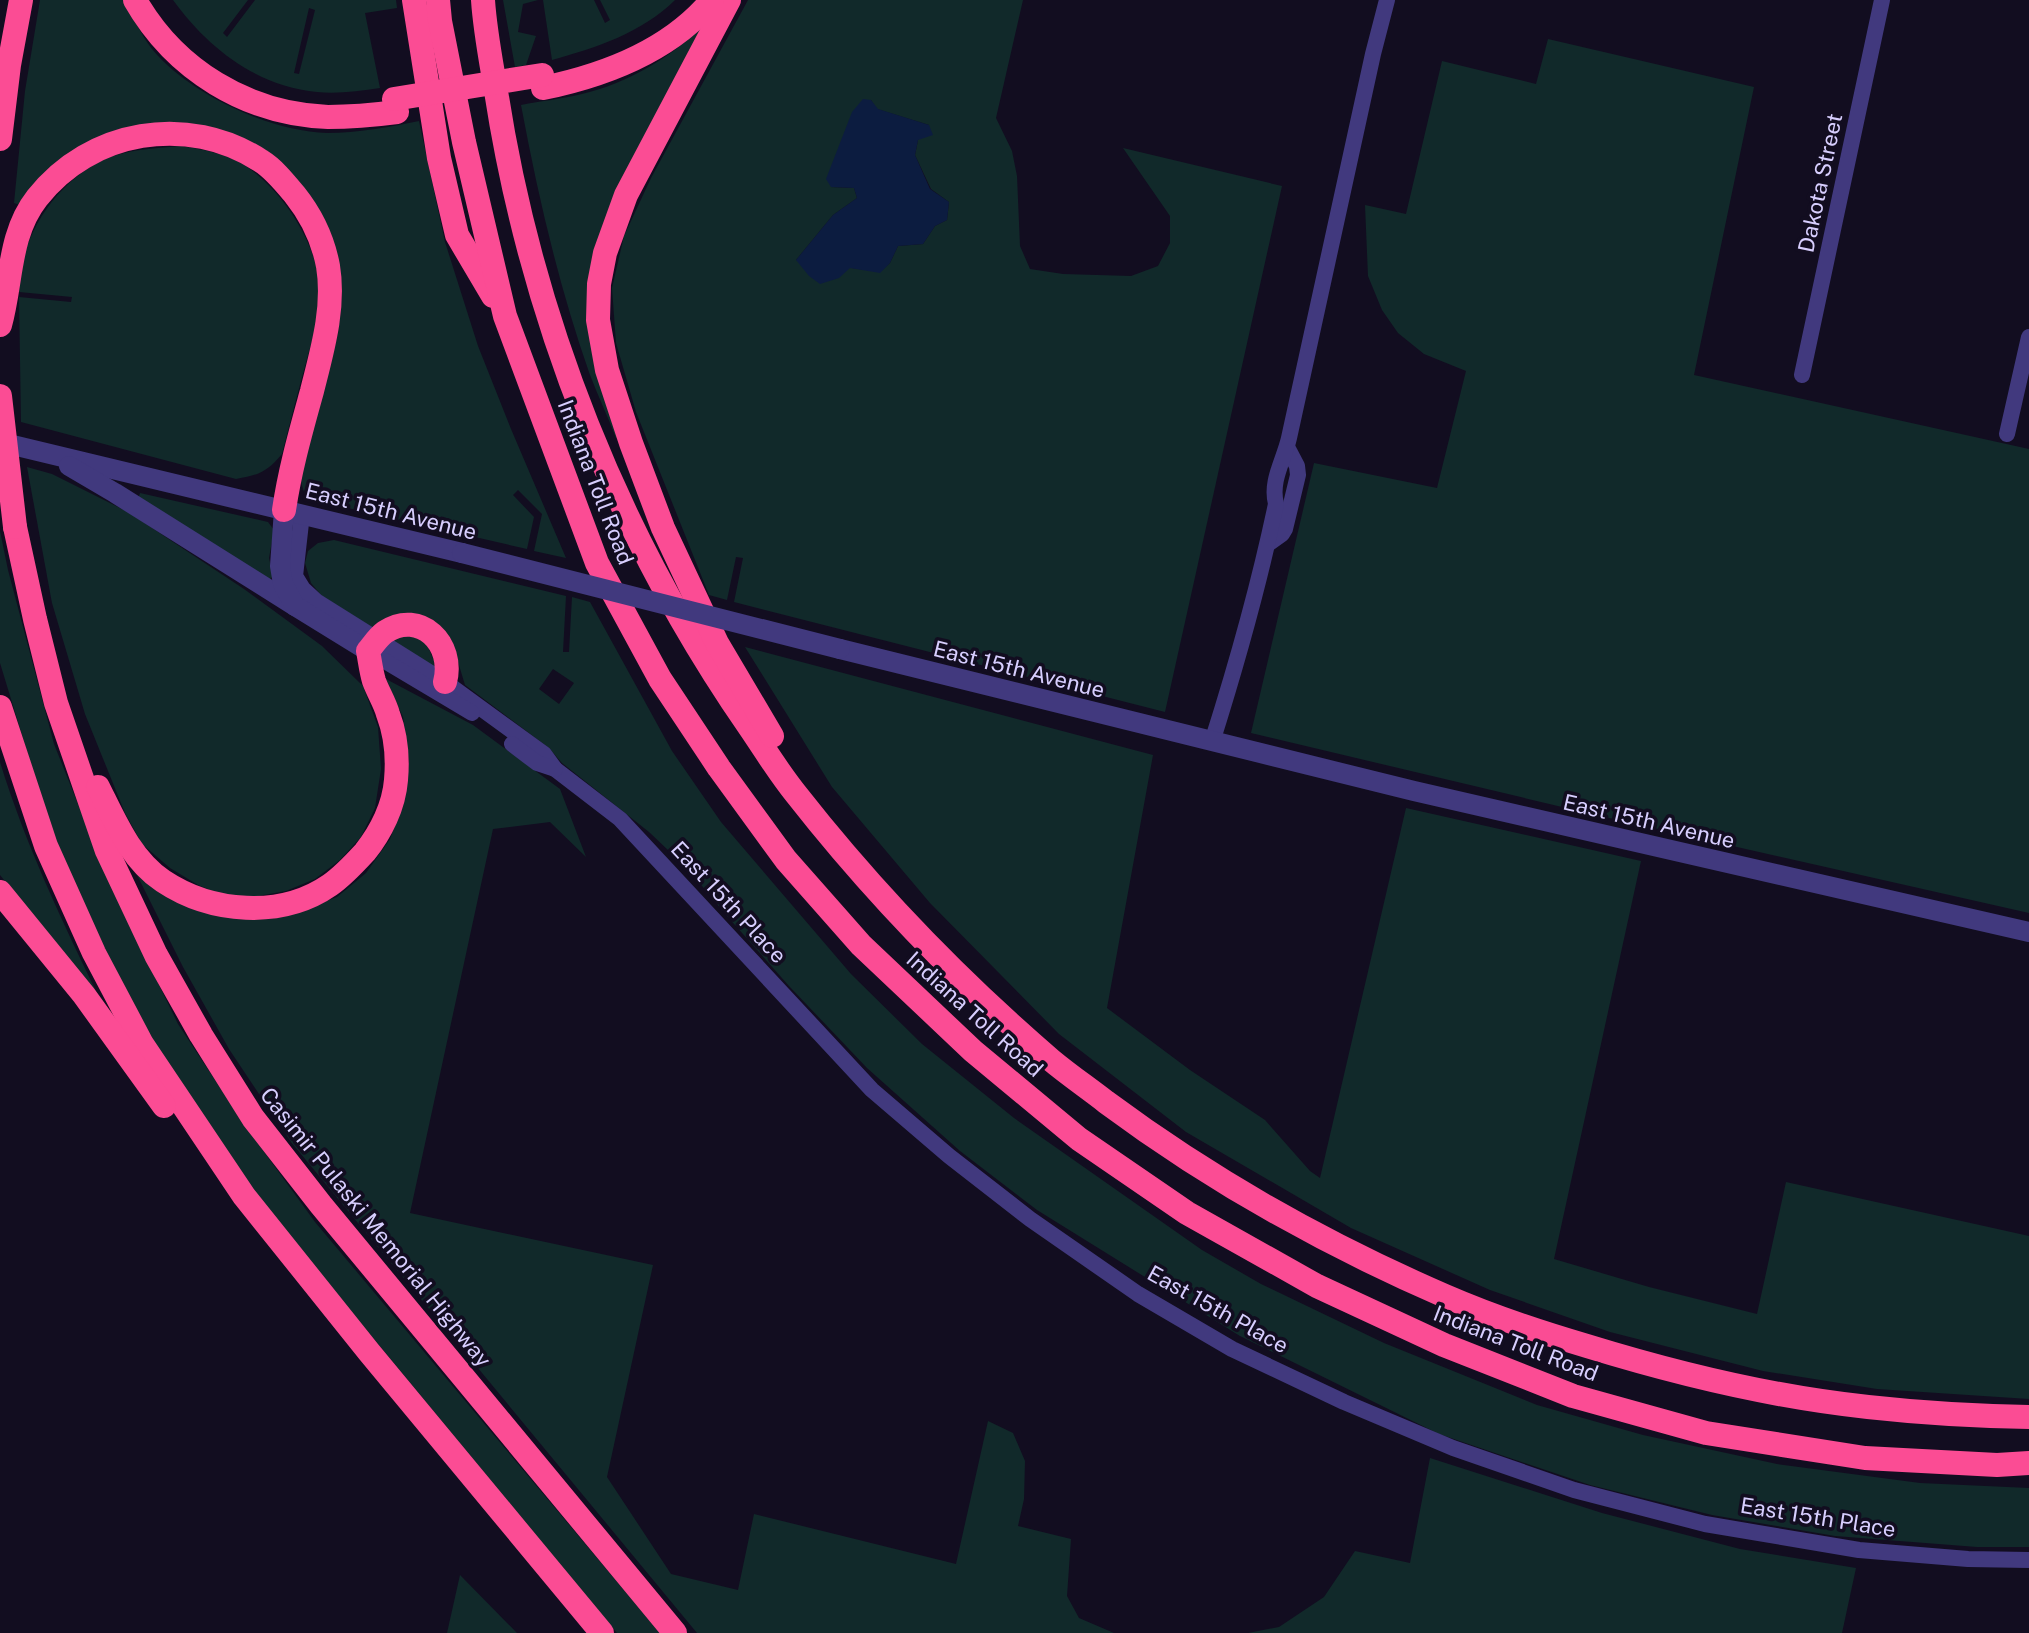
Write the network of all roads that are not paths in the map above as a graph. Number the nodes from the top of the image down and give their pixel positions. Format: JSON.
{"nodes":[{"id":1,"x":21,"y":0,"type":"edge"},
{"id":2,"x":135,"y":0,"type":"edge"},
{"id":3,"x":152,"y":0,"type":"edge"},
{"id":4,"x":414,"y":0,"type":"edge"},
{"id":5,"x":438,"y":0,"type":"edge"},
{"id":6,"x":483,"y":0,"type":"edge"},
{"id":7,"x":693,"y":0,"type":"edge"},
{"id":8,"x":712,"y":0,"type":"edge"},
{"id":9,"x":729,"y":0,"type":"edge"},
{"id":10,"x":1387,"y":0,"type":"edge"},
{"id":11,"x":1882,"y":0,"type":"edge"},
{"id":12,"x":543,"y":82,"type":"junction"},
{"id":13,"x":395,"y":105,"type":"junction"},
{"id":14,"x":0,"y":139,"type":"edge"},
{"id":15,"x":505,"y":316,"type":"junction"},
{"id":16,"x":0,"y":325,"type":"edge"},
{"id":17,"x":2029,"y":337,"type":"edge"},
{"id":18,"x":1802,"y":375,"type":"dead end"},
{"id":19,"x":0,"y":396,"type":"edge"},
{"id":20,"x":2007,"y":434,"type":"dead end"},
{"id":21,"x":0,"y":442,"type":"edge"},
{"id":22,"x":1289,"y":452,"type":"junction"},
{"id":23,"x":48,"y":454,"type":"junction"},
{"id":24,"x":293,"y":512,"type":"junction"},
{"id":25,"x":1268,"y":544,"type":"junction"},
{"id":26,"x":295,"y":606,"type":"junction"},
{"id":27,"x":372,"y":646,"type":"junction"},
{"id":28,"x":445,"y":682,"type":"junction"},
{"id":29,"x":56,"y":703,"type":"junction"},
{"id":30,"x":0,"y":707,"type":"edge"},
{"id":31,"x":1212,"y":742,"type":"junction"},
{"id":32,"x":555,"y":769,"type":"junction"},
{"id":33,"x":793,"y":791,"type":"junction"},
{"id":34,"x":0,"y":892,"type":"edge"},
{"id":35,"x":2029,"y":932,"type":"edge"},
{"id":36,"x":244,"y":1196,"type":"junction"},
{"id":37,"x":2029,"y":1417,"type":"edge"},
{"id":38,"x":2029,"y":1463,"type":"edge"},
{"id":39,"x":2029,"y":1560,"type":"edge"},
{"id":40,"x":602,"y":1633,"type":"edge"},
{"id":41,"x":675,"y":1633,"type":"edge"}],
"edges":[{"from":1,"to":14,"type":"highway"},
{"from":2,"to":13,"type":"highway"},
{"from":3,"to":13,"type":"highway"},
{"from":4,"to":15,"type":"highway"},
{"from":5,"to":15,"type":"highway","name":"Indiana Toll Road"},
{"from":6,"to":33,"type":"highway","name":"Indiana Toll Road"},
{"from":7,"to":12,"type":"highway"},
{"from":8,"to":12,"type":"highway"},
{"from":9,"to":33,"type":"highway"},
{"from":10,"to":22,"type":"street"},
{"from":11,"to":18,"type":"street","name":"Dakota Street"},
{"from":12,"to":13,"type":"highway"},
{"from":15,"to":38,"type":"highway","name":"Indiana Toll Road"},
{"from":16,"to":24,"type":"highway"},
{"from":17,"to":20,"type":"street"},
{"from":19,"to":29,"type":"highway","name":"Casimir Pulaski Memorial Highway","bridge":true},
{"from":21,"to":23,"type":"street","name":"East 15th Avenue"},
{"from":22,"to":25,"type":"street"},
{"from":22,"to":25,"type":"street"},
{"from":23,"to":24,"type":"street","name":"East 15th Avenue"},
{"from":23,"to":26,"type":"street","name":"East 15th Place"},
{"from":24,"to":26,"type":"street"},
{"from":24,"to":27,"type":"street","name":"East 15th Place"},
{"from":24,"to":31,"type":"street","name":"East 15th Avenue","bridge":true},
{"from":25,"to":31,"type":"street"},
{"from":26,"to":27,"type":"street","name":"East 15th Place"},
{"from":27,"to":28,"type":"street","name":"East 15th Place"},
{"from":27,"to":28,"type":"highway"},
{"from":27,"to":29,"type":"highway"},
{"from":27,"to":32,"type":"street","name":"East 15th Place"},
{"from":28,"to":32,"type":"street","name":"East 15th Place"},
{"from":29,"to":41,"type":"highway","name":"Casimir Pulaski Memorial Highway"},
{"from":30,"to":36,"type":"highway"},
{"from":31,"to":35,"type":"street","name":"East 15th Avenue"},
{"from":32,"to":39,"type":"street","name":"East 15th Place"},
{"from":33,"to":37,"type":"highway","name":"Indiana Toll Road"},
{"from":34,"to":36,"type":"highway"},
{"from":36,"to":40,"type":"highway"}]}
